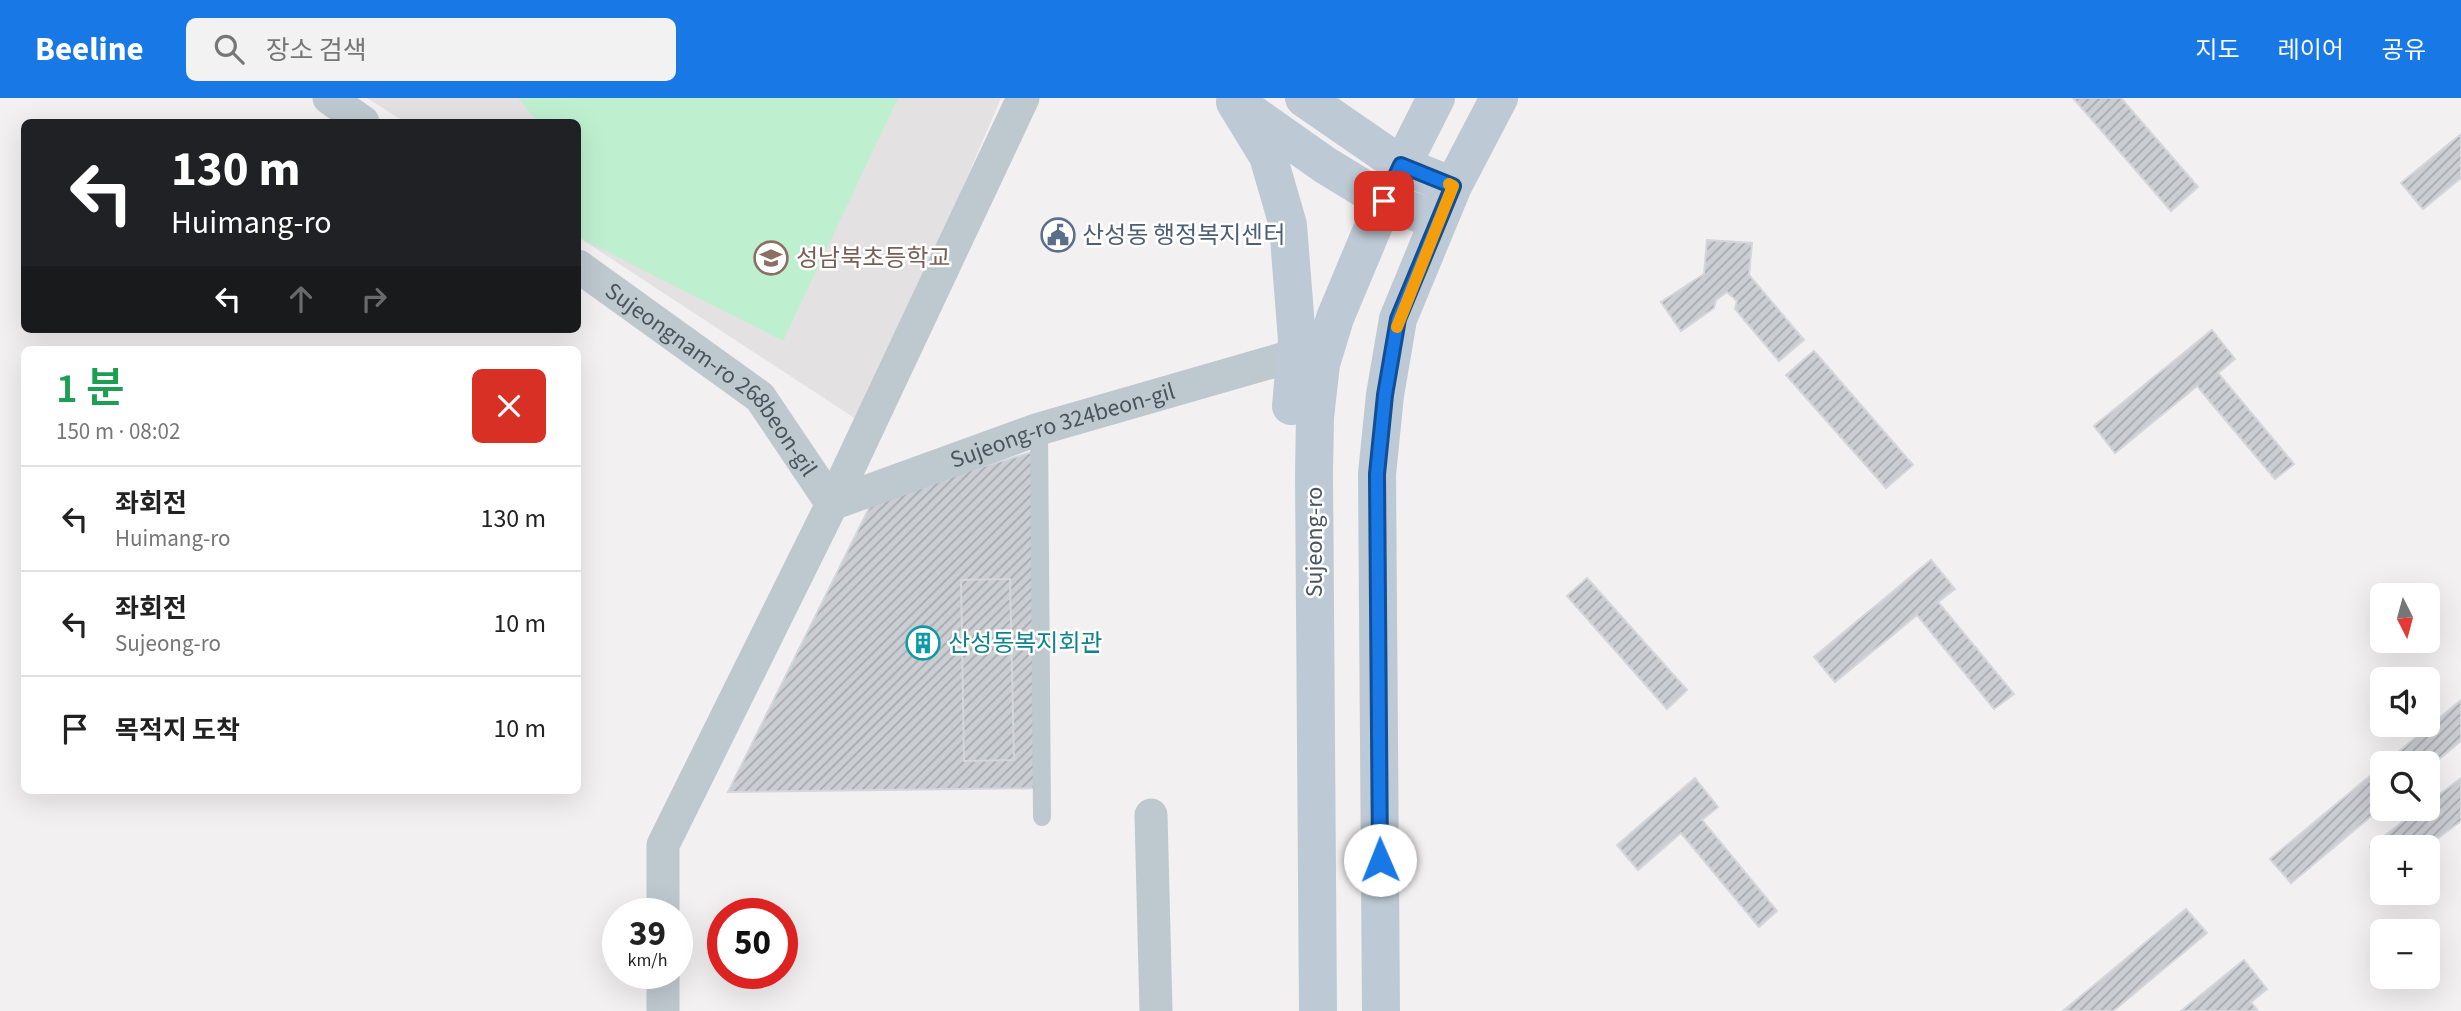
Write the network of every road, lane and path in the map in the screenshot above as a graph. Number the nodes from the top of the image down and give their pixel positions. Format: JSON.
{"nodes":[{"id":1,"x":329,"y":98,"type":"edge"},
{"id":2,"x":1023,"y":98,"type":"edge"},
{"id":3,"x":1304,"y":98,"type":"edge"},
{"id":4,"x":1436,"y":98,"type":"edge"},
{"id":5,"x":1499,"y":98,"type":"edge"},
{"id":6,"x":1232,"y":100,"type":"edge"},
{"id":7,"x":359,"y":119,"type":"edge"},
{"id":8,"x":1401,"y":165,"type":"junction"},
{"id":9,"x":1384,"y":201,"type":"junction"},
{"id":10,"x":1446,"y":203,"type":"junction"},
{"id":11,"x":581,"y":268,"type":"edge"},
{"id":12,"x":1296,"y":355,"type":"junction"},
{"id":13,"x":1038,"y":429,"type":"junction"},
{"id":14,"x":832,"y":504,"type":"junction"},
{"id":15,"x":1314,"y":512,"type":"junction"},
{"id":16,"x":1151,"y":815,"type":"dead end"},
{"id":17,"x":1042,"y":817,"type":"dead end"},
{"id":18,"x":663,"y":898,"type":"edge"},
{"id":19,"x":663,"y":989,"type":"edge"},
{"id":20,"x":663,"y":1011,"type":"edge"},
{"id":21,"x":1156,"y":1011,"type":"edge"},
{"id":22,"x":1318,"y":1011,"type":"edge"},
{"id":23,"x":1381,"y":1011,"type":"edge"}],
"edges":[{"from":1,"to":7,"type":"street"},
{"from":2,"to":14,"type":"street"},
{"from":3,"to":8,"type":"main road"},
{"from":4,"to":8,"type":"main road","name":"Sujeong-ro"},
{"from":5,"to":10,"type":"main road"},
{"from":6,"to":9,"type":"main road"},
{"from":6,"to":12,"type":"main road"},
{"from":8,"to":9,"type":"main road","name":"Sujeong-ro"},
{"from":8,"to":10,"type":"main road"},
{"from":9,"to":10,"type":"main road"},
{"from":9,"to":15,"type":"main road","name":"Sujeong-ro"},
{"from":10,"to":23,"type":"main road"},
{"from":11,"to":14,"type":"street","name":"Sujeongnam-ro 268beon-gil"},
{"from":12,"to":13,"type":"street","name":"Sujeong-ro 324beon-gil"},
{"from":12,"to":15,"type":"main road"},
{"from":13,"to":14,"type":"street","name":"Sujeong-ro 324beon-gil"},
{"from":13,"to":17,"type":"lane"},
{"from":14,"to":18,"type":"street"},
{"from":15,"to":22,"type":"main road","name":"Sujeong-ro"},
{"from":16,"to":21,"type":"street"},
{"from":19,"to":20,"type":"street"}]}
